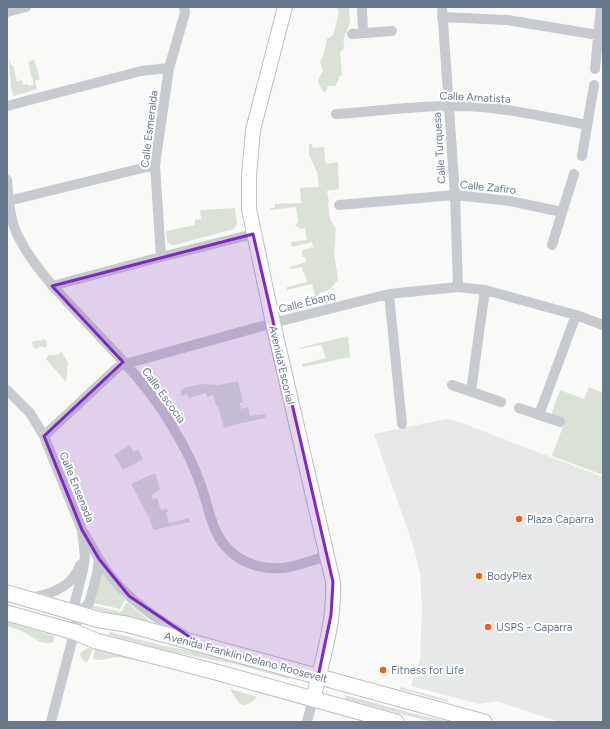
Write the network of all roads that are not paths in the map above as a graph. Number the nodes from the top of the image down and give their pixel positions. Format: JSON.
{"nodes":[{"id":1,"x":26,"y":7,"type":"edge"},
{"id":2,"x":184,"y":7,"type":"edge"},
{"id":3,"x":285,"y":7,"type":"edge"},
{"id":4,"x":362,"y":7,"type":"edge"},
{"id":5,"x":601,"y":7,"type":"edge"},
{"id":6,"x":7,"y":12,"type":"edge"},
{"id":7,"x":442,"y":12,"type":"edge"},
{"id":8,"x":392,"y":31,"type":"dead end"},
{"id":9,"x":363,"y":33,"type":"junction"},
{"id":10,"x":352,"y":34,"type":"dead end"},
{"id":11,"x":598,"y":35,"type":"junction"},
{"id":12,"x":169,"y":68,"type":"junction"},
{"id":13,"x":595,"y":69,"type":"dead end"},
{"id":14,"x":594,"y":85,"type":"dead end"},
{"id":15,"x":7,"y":106,"type":"edge"},
{"id":16,"x":448,"y":106,"type":"junction"},
{"id":17,"x":336,"y":114,"type":"dead end"},
{"id":18,"x":587,"y":125,"type":"junction"},
{"id":19,"x":582,"y":156,"type":"dead end"},
{"id":20,"x":155,"y":164,"type":"junction"},
{"id":21,"x":574,"y":174,"type":"dead end"},
{"id":22,"x":7,"y":180,"type":"edge"},
{"id":23,"x":455,"y":195,"type":"junction"},
{"id":24,"x":8,"y":201,"type":"junction"},
{"id":25,"x":339,"y":205,"type":"dead end"},
{"id":26,"x":562,"y":212,"type":"junction"},
{"id":27,"x":253,"y":234,"type":"junction"},
{"id":28,"x":552,"y":245,"type":"dead end"},
{"id":29,"x":161,"y":257,"type":"junction"},
{"id":30,"x":52,"y":286,"type":"junction"},
{"id":31,"x":458,"y":287,"type":"junction"},
{"id":32,"x":484,"y":290,"type":"junction"},
{"id":33,"x":389,"y":294,"type":"junction"},
{"id":34,"x":576,"y":315,"type":"junction"},
{"id":35,"x":273,"y":323,"type":"junction"},
{"id":36,"x":603,"y":325,"type":"edge"},
{"id":37,"x":125,"y":364,"type":"junction"},
{"id":38,"x":452,"y":385,"type":"dead end"},
{"id":39,"x":7,"y":390,"type":"edge"},
{"id":40,"x":471,"y":391,"type":"junction"},
{"id":41,"x":501,"y":402,"type":"dead end"},
{"id":42,"x":519,"y":408,"type":"dead end"},
{"id":43,"x":539,"y":415,"type":"junction"},
{"id":44,"x":560,"y":422,"type":"dead end"},
{"id":45,"x":402,"y":424,"type":"dead end"},
{"id":46,"x":44,"y":436,"type":"junction"},
{"id":47,"x":82,"y":530,"type":"junction"},
{"id":48,"x":327,"y":556,"type":"junction"},
{"id":49,"x":99,"y":559,"type":"junction"},
{"id":50,"x":7,"y":593,"type":"edge"},
{"id":51,"x":25,"y":598,"type":"junction"},
{"id":52,"x":7,"y":613,"type":"edge"},
{"id":53,"x":79,"y":614,"type":"junction"},
{"id":54,"x":75,"y":632,"type":"junction"},
{"id":55,"x":203,"y":646,"type":"junction"},
{"id":56,"x":318,"y":677,"type":"junction"},
{"id":57,"x":313,"y":699,"type":"junction"},
{"id":58,"x":51,"y":722,"type":"edge"},
{"id":59,"x":307,"y":722,"type":"edge"},
{"id":60,"x":396,"y":722,"type":"edge"},
{"id":61,"x":484,"y":722,"type":"edge"}],
"edges":[{"from":1,"to":6,"type":"street"},
{"from":2,"to":12,"type":"street","name":"Calle Esmeralda"},
{"from":3,"to":27,"type":"street","name":"Avenida Escorial"},
{"from":4,"to":9,"type":"street"},
{"from":5,"to":11,"type":"street"},
{"from":7,"to":11,"type":"street"},
{"from":7,"to":16,"type":"street","name":"Calle Turquesa"},
{"from":8,"to":9,"type":"street"},
{"from":9,"to":10,"type":"street"},
{"from":11,"to":13,"type":"street"},
{"from":12,"to":15,"type":"street"},
{"from":12,"to":20,"type":"street","name":"Calle Esmeralda"},
{"from":14,"to":18,"type":"street"},
{"from":16,"to":17,"type":"street","name":"Calle Amatista"},
{"from":16,"to":18,"type":"street","name":"Calle Amatista"},
{"from":16,"to":23,"type":"street","name":"Calle Turquesa"},
{"from":18,"to":19,"type":"street"},
{"from":20,"to":24,"type":"street"},
{"from":20,"to":29,"type":"street","name":"Calle Esmeralda"},
{"from":21,"to":26,"type":"street"},
{"from":22,"to":24,"type":"street","name":"Calle Escocia"},
{"from":23,"to":25,"type":"street","name":"Calle Zafiro"},
{"from":23,"to":26,"type":"street","name":"Calle Zafiro"},
{"from":23,"to":31,"type":"street","name":"Calle Turquesa"},
{"from":24,"to":30,"type":"street","name":"Calle Escocia"},
{"from":26,"to":28,"type":"street"},
{"from":27,"to":29,"type":"street"},
{"from":27,"to":35,"type":"street","name":"Avenida Escorial"},
{"from":29,"to":30,"type":"street"},
{"from":30,"to":37,"type":"street","name":"Calle Escocia"},
{"from":31,"to":32,"type":"street","name":"Calle Ébano"},
{"from":31,"to":33,"type":"street","name":"Calle Ébano"},
{"from":32,"to":34,"type":"street","name":"Calle Ébano"},
{"from":32,"to":40,"type":"street"},
{"from":33,"to":35,"type":"street","name":"Calle Ébano"},
{"from":33,"to":45,"type":"street"},
{"from":34,"to":36,"type":"street","name":"Calle Ébano"},
{"from":34,"to":43,"type":"street"},
{"from":35,"to":37,"type":"street","name":"Calle Ébano"},
{"from":35,"to":48,"type":"street","name":"Avenida Escorial"},
{"from":37,"to":46,"type":"street","name":"Calle Ébano"},
{"from":37,"to":48,"type":"street","name":"Calle Escocia"},
{"from":38,"to":40,"type":"street"},
{"from":39,"to":46,"type":"street","name":"Calle Ensenada"},
{"from":40,"to":41,"type":"street"},
{"from":42,"to":43,"type":"street"},
{"from":43,"to":44,"type":"street"},
{"from":46,"to":47,"type":"street","name":"Calle Ensenada"},
{"from":47,"to":49,"type":"street"},
{"from":47,"to":51,"type":"street"},
{"from":47,"to":53,"type":"street","name":"Calle Ensenada"},
{"from":48,"to":56,"type":"street","name":"Avenida Escorial"},
{"from":49,"to":53,"type":"street"},
{"from":49,"to":55,"type":"street"},
{"from":50,"to":51,"type":"main road","name":"Avenida Franklin Delano Roosevelt"},
{"from":51,"to":53,"type":"main road","name":"Avenida Franklin Delano Roosevelt"},
{"from":52,"to":54,"type":"main road","name":"Avenida Franklin Delano Roosevelt"},
{"from":53,"to":54,"type":"street","name":"Calle Ensenada"},
{"from":53,"to":55,"type":"main road","name":"Avenida Franklin Delano Roosevelt"},
{"from":54,"to":57,"type":"main road","name":"Avenida Franklin Delano Roosevelt"},
{"from":54,"to":58,"type":"street","name":"Calle Ensenada"},
{"from":55,"to":56,"type":"main road","name":"Avenida Franklin Delano Roosevelt"},
{"from":56,"to":57,"type":"street","name":"Avenida Escorial"},
{"from":56,"to":61,"type":"main road","name":"Avenida Franklin Delano Roosevelt"},
{"from":57,"to":59,"type":"street","name":"Avenida Escorial"},
{"from":57,"to":60,"type":"main road","name":"Avenida Franklin Delano Roosevelt"}]}
